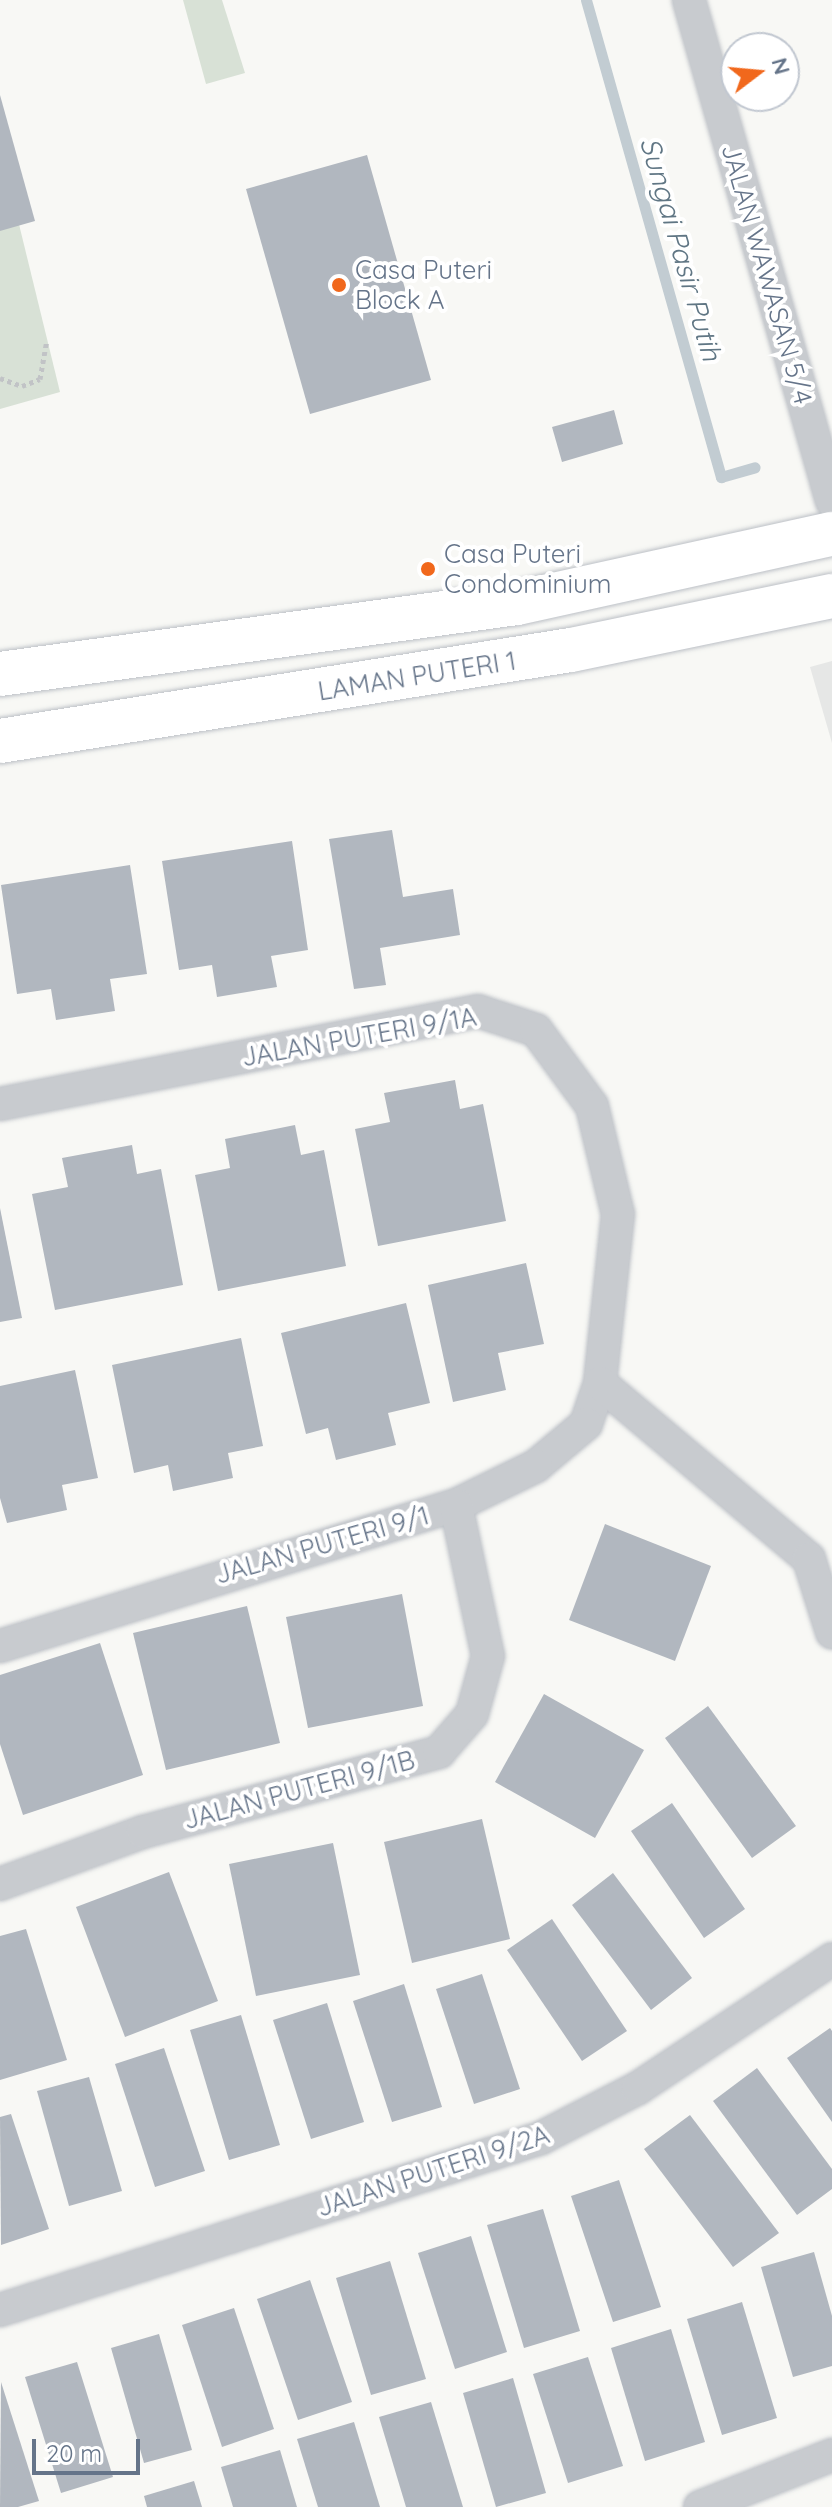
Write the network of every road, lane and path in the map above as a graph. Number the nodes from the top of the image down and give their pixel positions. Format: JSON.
{"nodes":[{"id":1,"x":689,"y":0,"type":"edge"},
{"id":2,"x":47,"y":341,"type":"dead end"},
{"id":3,"x":0,"y":378,"type":"edge"},
{"id":4,"x":832,"y":501,"type":"edge"},
{"id":5,"x":832,"y":534,"type":"edge"},
{"id":6,"x":832,"y":596,"type":"edge"},
{"id":7,"x":0,"y":674,"type":"edge"},
{"id":8,"x":0,"y":741,"type":"edge"},
{"id":9,"x":0,"y":1104,"type":"edge"},
{"id":10,"x":600,"y":1383,"type":"junction"},
{"id":11,"x":456,"y":1505,"type":"junction"},
{"id":12,"x":832,"y":1632,"type":"edge"},
{"id":13,"x":0,"y":1646,"type":"edge"},
{"id":14,"x":0,"y":1884,"type":"edge"},
{"id":15,"x":832,"y":1959,"type":"edge"},
{"id":16,"x":0,"y":2310,"type":"edge"},
{"id":17,"x":832,"y":2455,"type":"edge"},
{"id":18,"x":700,"y":2507,"type":"edge"}],
"edges":[{"from":1,"to":4,"type":"street","name":"JALAN WAWASAN 5/4"},
{"from":2,"to":3,"type":"path"},
{"from":5,"to":7,"type":"main road"},
{"from":6,"to":8,"type":"main road","name":"LAMAN PUTERI 1"},
{"from":9,"to":10,"type":"street","name":"JALAN PUTERI 9/1A"},
{"from":10,"to":11,"type":"street","name":"JALAN PUTERI 9/1"},
{"from":10,"to":12,"type":"street"},
{"from":11,"to":13,"type":"street","name":"JALAN PUTERI 9/1"},
{"from":11,"to":14,"type":"street","name":"JALAN PUTERI 9/1B"},
{"from":15,"to":16,"type":"street","name":"JALAN PUTERI 9/2A"},
{"from":17,"to":18,"type":"street"}]}
